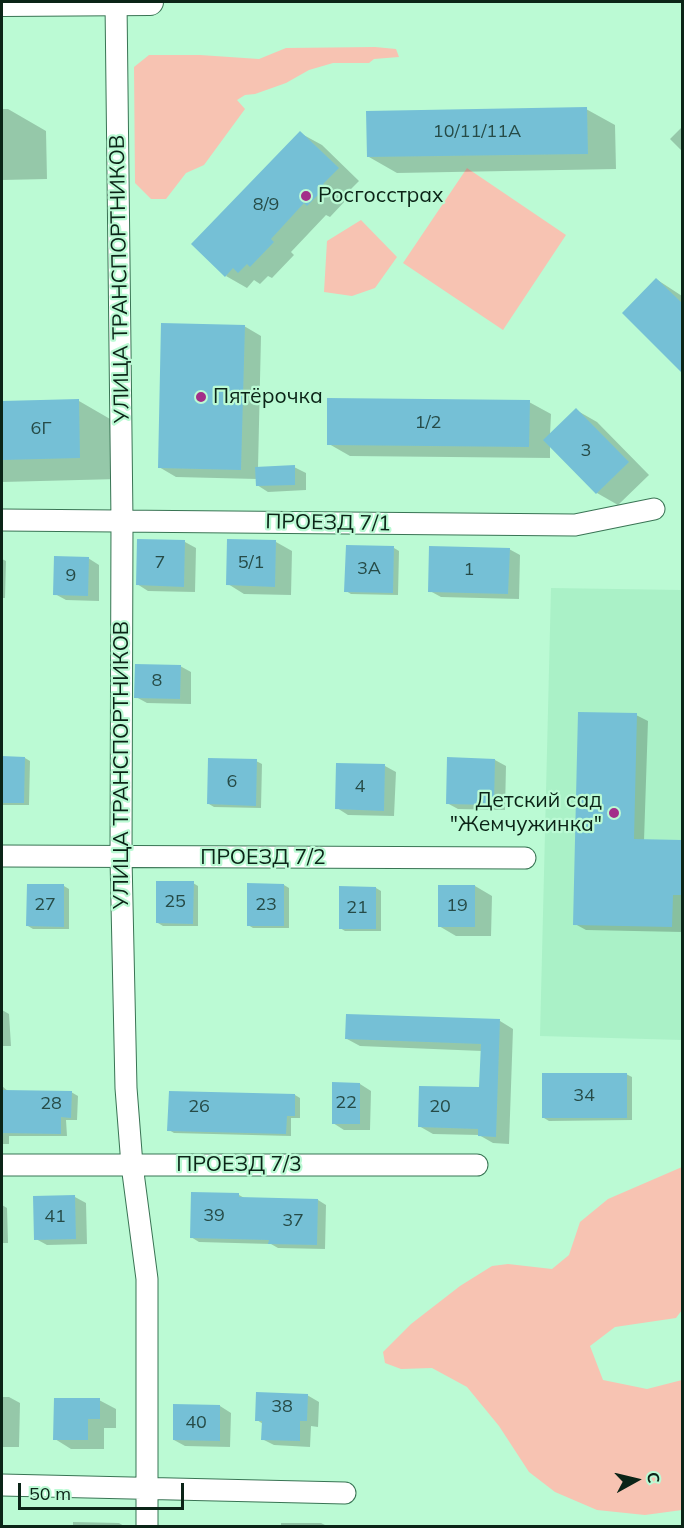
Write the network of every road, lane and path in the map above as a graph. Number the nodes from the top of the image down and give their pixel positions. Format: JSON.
{"nodes":[{"id":1,"x":116,"y":2,"type":"edge"},
{"id":2,"x":150,"y":2,"type":"edge"},
{"id":3,"x":2,"y":3,"type":"edge"},
{"id":4,"x":654,"y":509,"type":"dead end"},
{"id":5,"x":2,"y":520,"type":"edge"},
{"id":6,"x":122,"y":521,"type":"junction"},
{"id":7,"x":2,"y":856,"type":"edge"},
{"id":8,"x":121,"y":858,"type":"junction"},
{"id":9,"x":525,"y":858,"type":"dead end"},
{"id":10,"x":2,"y":1165,"type":"edge"},
{"id":11,"x":132,"y":1165,"type":"junction"},
{"id":12,"x":477,"y":1165,"type":"dead end"},
{"id":13,"x":2,"y":1485,"type":"edge"},
{"id":14,"x":147,"y":1490,"type":"junction"},
{"id":15,"x":345,"y":1493,"type":"dead end"},
{"id":16,"x":147,"y":1527,"type":"edge"}],
"edges":[{"from":1,"to":2,"type":"street"},
{"from":1,"to":3,"type":"street"},
{"from":1,"to":6,"type":"street","name":"УЛИЦА ТРАНСПОРТНИКОВ"},
{"from":4,"to":6,"type":"street","name":"ПРОЕЗД 7/1"},
{"from":5,"to":6,"type":"street","name":"ПРОЕЗД 7/1"},
{"from":6,"to":8,"type":"street","name":"УЛИЦА ТРАНСПОРТНИКОВ"},
{"from":7,"to":8,"type":"street","name":"ПРОЕЗД 7/2"},
{"from":8,"to":9,"type":"street","name":"ПРОЕЗД 7/2"},
{"from":8,"to":11,"type":"street","name":"УЛИЦА ТРАНСПОРТНИКОВ"},
{"from":10,"to":11,"type":"street","name":"ПРОЕЗД 7/3"},
{"from":11,"to":12,"type":"street","name":"ПРОЕЗД 7/3"},
{"from":11,"to":14,"type":"street","name":"УЛИЦА ТРАНСПОРТНИКОВ"},
{"from":13,"to":14,"type":"street"},
{"from":14,"to":15,"type":"street"},
{"from":14,"to":16,"type":"street","name":"УЛИЦА ТРАНСПОРТНИКОВ"}]}
